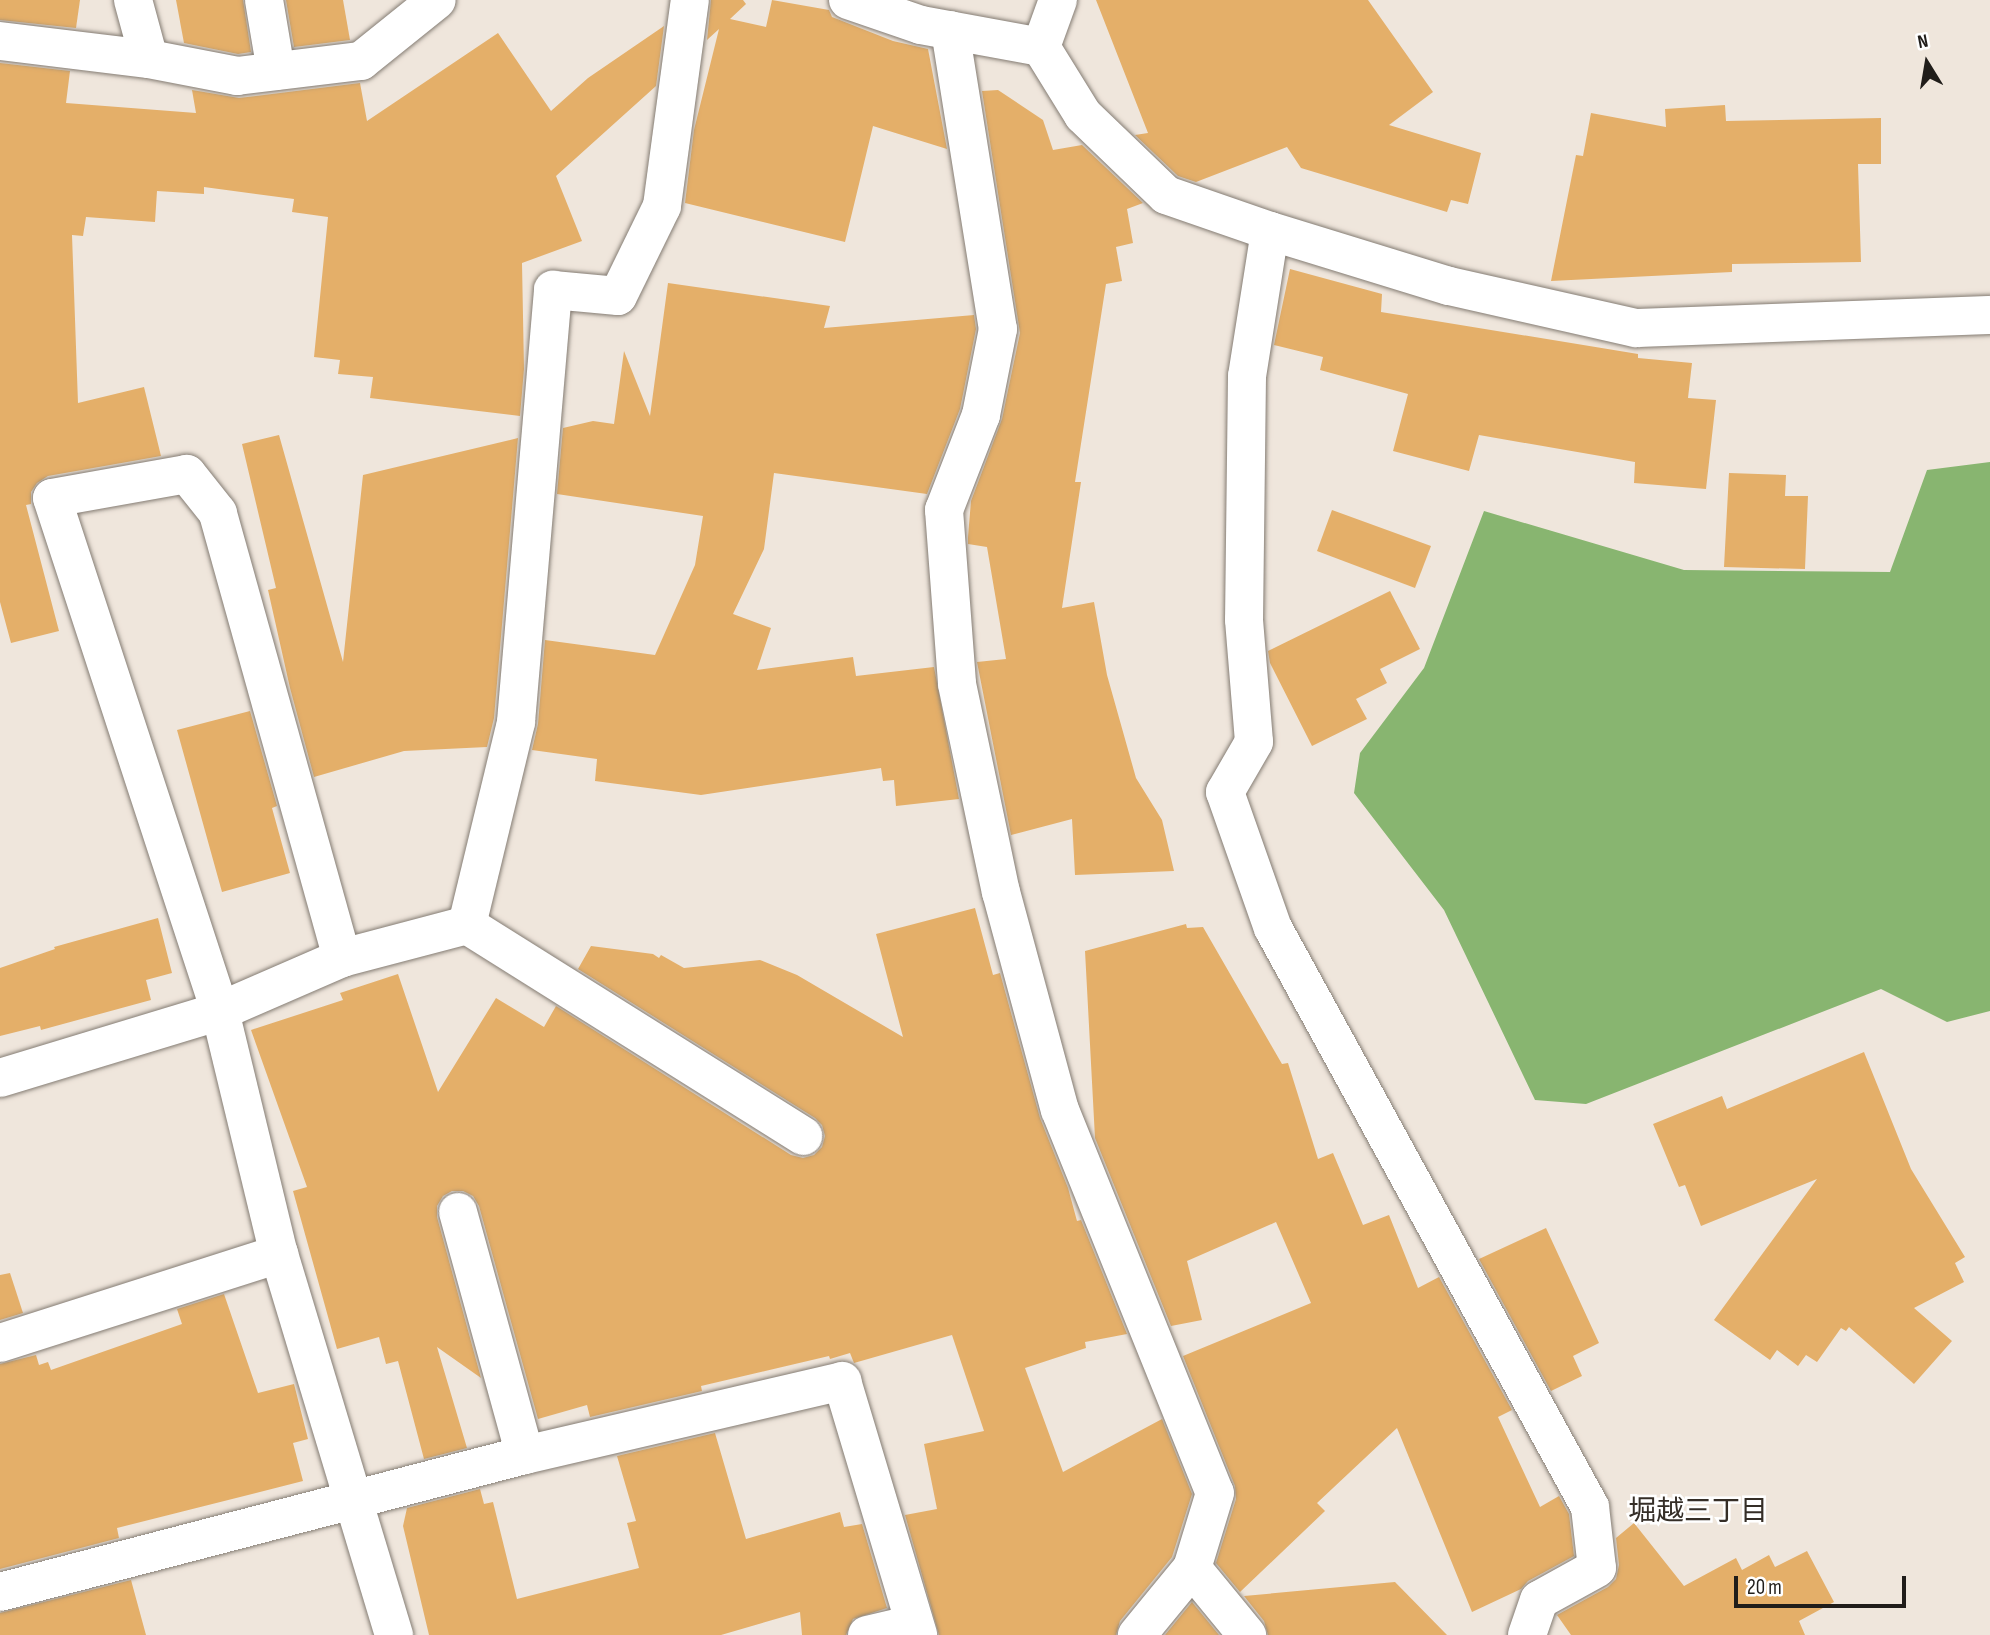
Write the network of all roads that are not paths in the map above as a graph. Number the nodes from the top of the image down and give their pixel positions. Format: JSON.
{"nodes":[{"id":1,"x":133,"y":0,"type":"edge"},
{"id":2,"x":264,"y":0,"type":"edge"},
{"id":3,"x":437,"y":0,"type":"edge"},
{"id":4,"x":690,"y":0,"type":"edge"},
{"id":5,"x":848,"y":0,"type":"edge"},
{"id":6,"x":1058,"y":0,"type":"edge"},
{"id":7,"x":950,"y":30,"type":"junction"},
{"id":8,"x":0,"y":41,"type":"edge"},
{"id":9,"x":1041,"y":47,"type":"junction"},
{"id":10,"x":149,"y":59,"type":"junction"},
{"id":11,"x":276,"y":71,"type":"junction"},
{"id":12,"x":1270,"y":231,"type":"junction"},
{"id":13,"x":1990,"y":315,"type":"edge"},
{"id":14,"x":467,"y":925,"type":"junction"},
{"id":15,"x":342,"y":958,"type":"junction"},
{"id":16,"x":220,"y":1011,"type":"junction"},
{"id":17,"x":0,"y":1078,"type":"edge"},
{"id":18,"x":803,"y":1136,"type":"dead end"},
{"id":19,"x":458,"y":1212,"type":"dead end"},
{"id":20,"x":279,"y":1254,"type":"junction"},
{"id":21,"x":0,"y":1343,"type":"edge"},
{"id":22,"x":525,"y":1455,"type":"junction"},
{"id":23,"x":353,"y":1499,"type":"junction"},
{"id":24,"x":1192,"y":1568,"type":"junction"},
{"id":25,"x":0,"y":1592,"type":"edge"},
{"id":26,"x":916,"y":1629,"type":"edge"},
{"id":27,"x":394,"y":1635,"type":"edge"},
{"id":28,"x":867,"y":1635,"type":"edge"},
{"id":29,"x":1137,"y":1635,"type":"edge"},
{"id":30,"x":1247,"y":1635,"type":"edge"},
{"id":31,"x":1527,"y":1635,"type":"edge"}],
"edges":[{"from":1,"to":10,"type":"street"},
{"from":2,"to":11,"type":"street"},
{"from":3,"to":11,"type":"street"},
{"from":4,"to":14,"type":"street"},
{"from":5,"to":7,"type":"street"},
{"from":6,"to":9,"type":"street"},
{"from":7,"to":9,"type":"street"},
{"from":7,"to":24,"type":"street"},
{"from":8,"to":10,"type":"street"},
{"from":9,"to":12,"type":"street"},
{"from":10,"to":11,"type":"street"},
{"from":12,"to":13,"type":"street"},
{"from":12,"to":31,"type":"street"},
{"from":14,"to":15,"type":"street"},
{"from":14,"to":18,"type":"street"},
{"from":15,"to":16,"type":"street"},
{"from":15,"to":16,"type":"street"},
{"from":16,"to":17,"type":"street"},
{"from":16,"to":20,"type":"street"},
{"from":19,"to":22,"type":"street"},
{"from":20,"to":21,"type":"street"},
{"from":20,"to":23,"type":"street"},
{"from":22,"to":23,"type":"street"},
{"from":22,"to":26,"type":"street"},
{"from":23,"to":25,"type":"street"},
{"from":23,"to":27,"type":"street"},
{"from":24,"to":29,"type":"street"},
{"from":24,"to":30,"type":"street"},
{"from":26,"to":28,"type":"street"}]}
